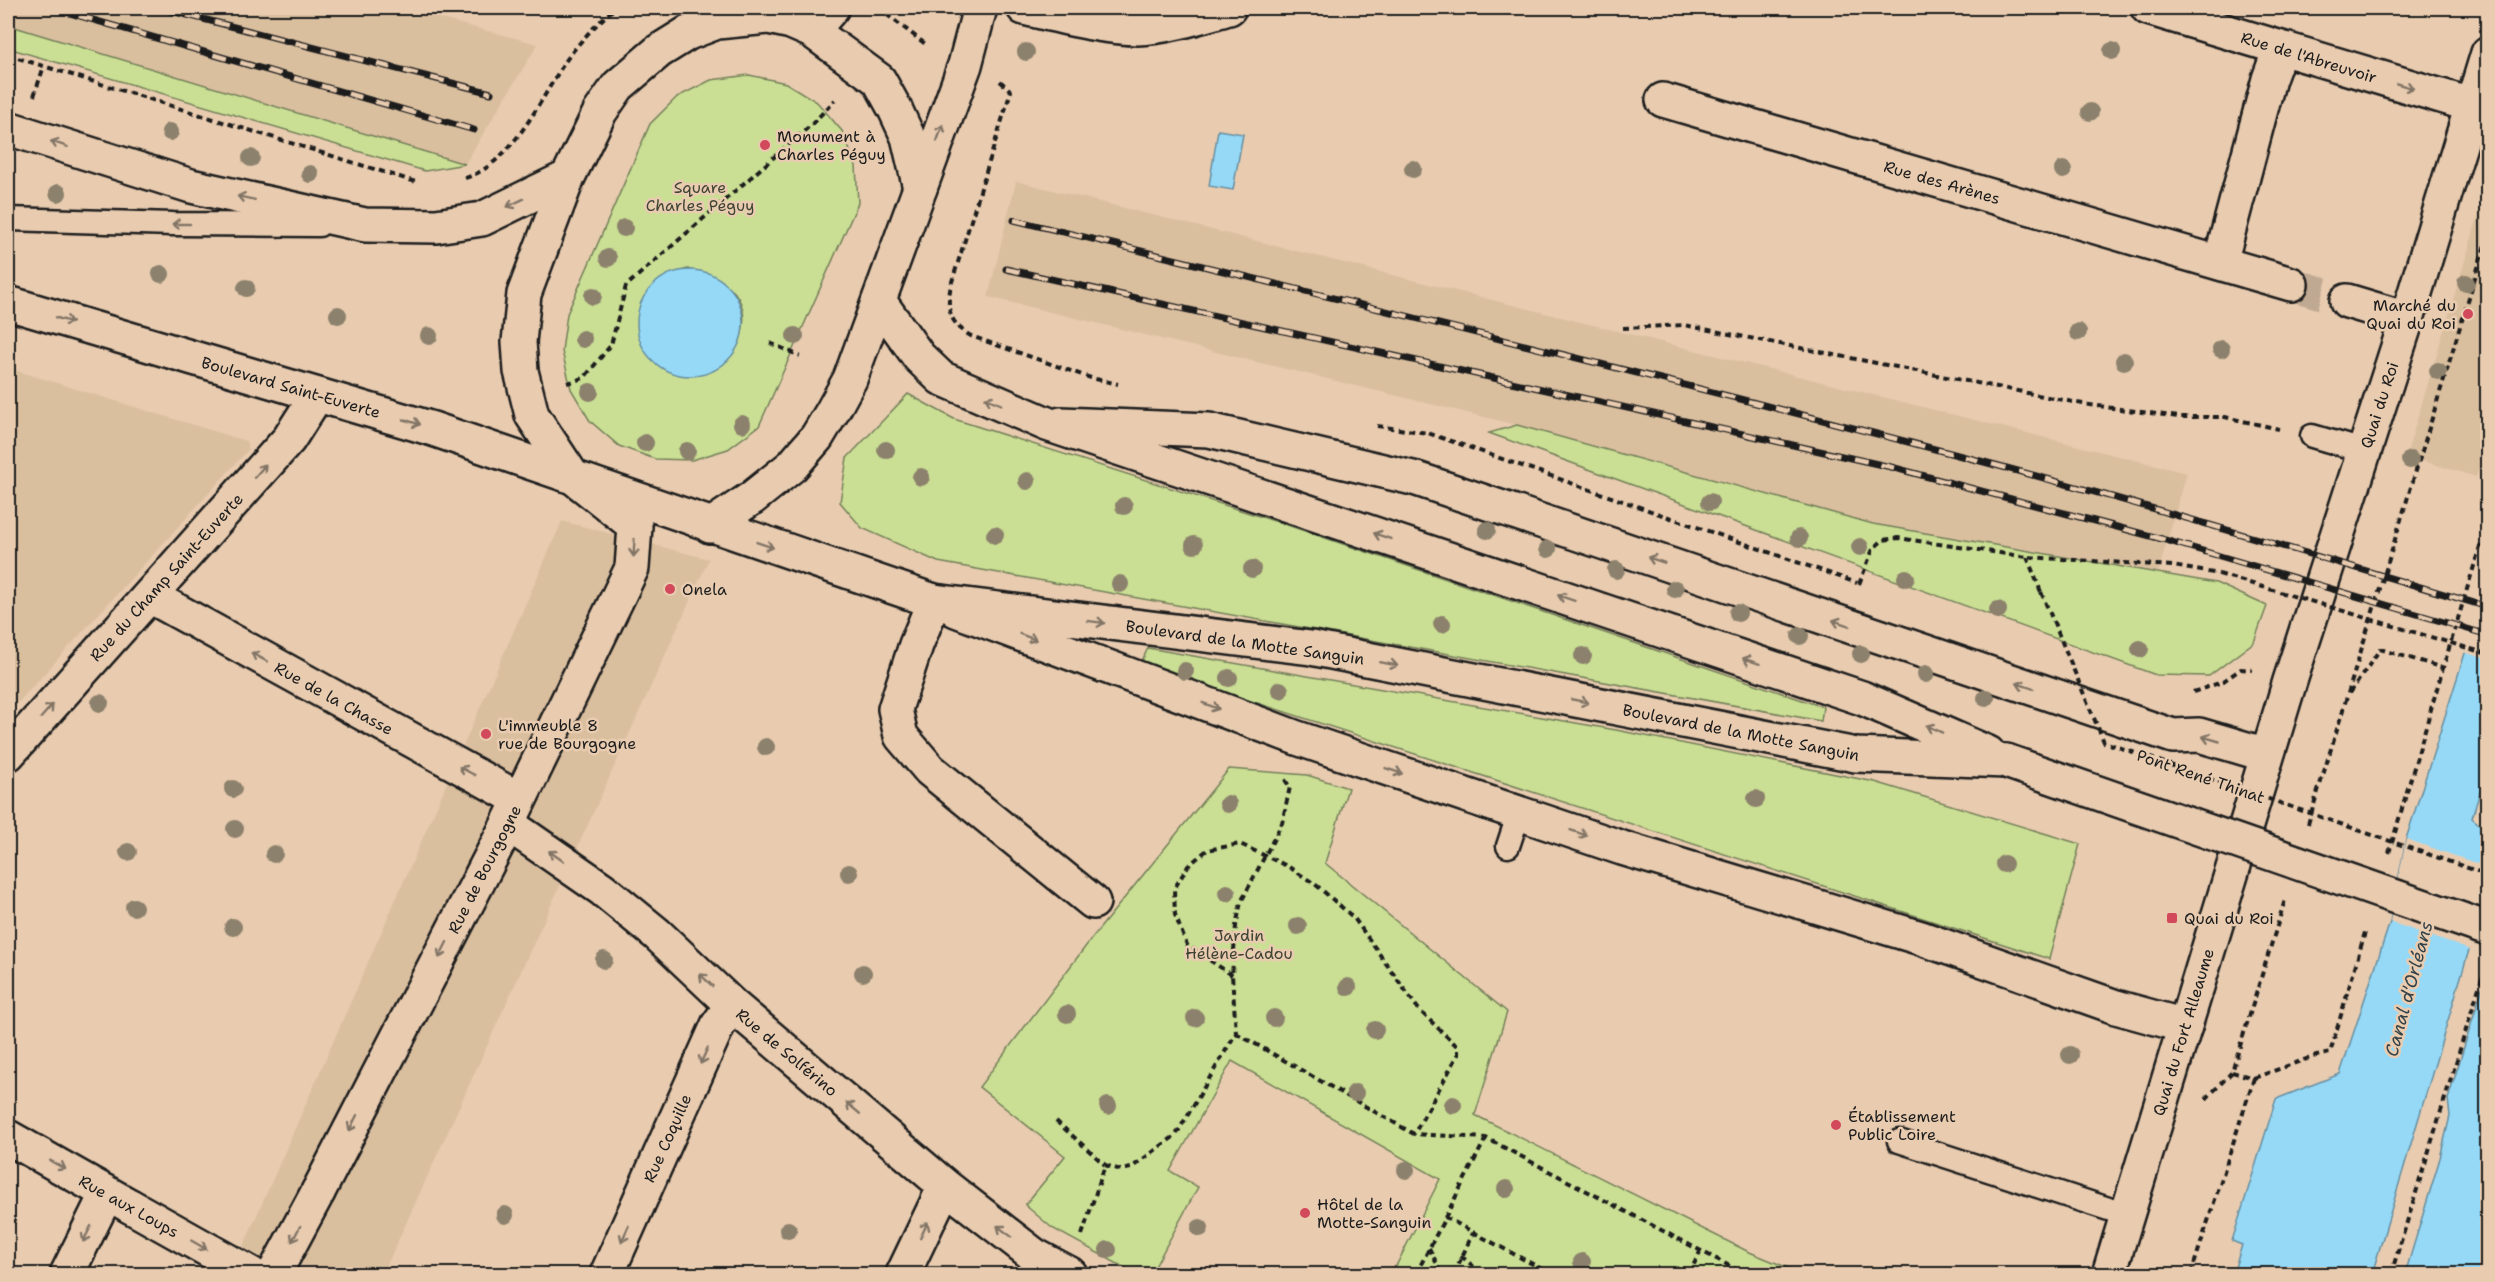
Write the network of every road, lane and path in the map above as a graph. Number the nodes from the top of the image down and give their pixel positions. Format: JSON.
{"nodes":[{"id":1,"x":615,"y":8,"type":"edge"},
{"id":2,"x":878,"y":8,"type":"edge"},
{"id":3,"x":980,"y":8,"type":"edge"},
{"id":4,"x":1024,"y":8,"type":"edge"},
{"id":5,"x":1229,"y":8,"type":"edge"},
{"id":6,"x":2148,"y":8,"type":"edge"},
{"id":7,"x":772,"y":12,"type":"edge"},
{"id":8,"x":822,"y":19,"type":"edge"},
{"id":9,"x":2280,"y":49,"type":"junction"},
{"id":10,"x":934,"y":51,"type":"dead end"},
{"id":11,"x":2487,"y":53,"type":"edge"},
{"id":12,"x":8,"y":55,"type":"edge"},
{"id":13,"x":996,"y":77,"type":"dead end"},
{"id":14,"x":835,"y":100,"type":"dead end"},
{"id":15,"x":1664,"y":100,"type":"dead end"},
{"id":16,"x":2471,"y":105,"type":"junction"},
{"id":17,"x":8,"y":128,"type":"edge"},
{"id":18,"x":567,"y":177,"type":"junction"},
{"id":19,"x":456,"y":181,"type":"dead end"},
{"id":20,"x":429,"y":183,"type":"dead end"},
{"id":21,"x":920,"y":188,"type":"junction"},
{"id":22,"x":8,"y":219,"type":"edge"},
{"id":23,"x":365,"y":225,"type":"junction"},
{"id":24,"x":2487,"y":235,"type":"edge"},
{"id":25,"x":2220,"y":263,"type":"junction"},
{"id":26,"x":2291,"y":284,"type":"tunnel mouth"},
{"id":27,"x":879,"y":301,"type":"junction"},
{"id":28,"x":2347,"y":301,"type":"tunnel mouth"},
{"id":29,"x":8,"y":303,"type":"edge"},
{"id":30,"x":2407,"y":319,"type":"junction"},
{"id":31,"x":1623,"y":328,"type":"dead end"},
{"id":32,"x":770,"y":343,"type":"dead end"},
{"id":33,"x":800,"y":356,"type":"dead end"},
{"id":34,"x":567,"y":383,"type":"dead end"},
{"id":35,"x":1125,"y":386,"type":"dead end"},
{"id":36,"x":317,"y":395,"type":"junction"},
{"id":37,"x":1047,"y":424,"type":"junction"},
{"id":38,"x":1370,"y":425,"type":"dead end"},
{"id":39,"x":2312,"y":436,"type":"joint"},
{"id":40,"x":2364,"y":451,"type":"junction"},
{"id":41,"x":573,"y":477,"type":"junction"},
{"id":42,"x":2487,"y":520,"type":"edge"},
{"id":43,"x":710,"y":526,"type":"junction"},
{"id":44,"x":2027,"y":557,"type":"junction"},
{"id":45,"x":1859,"y":584,"type":"junction"},
{"id":46,"x":1870,"y":588,"type":"dead end"},
{"id":47,"x":150,"y":596,"type":"junction"},
{"id":48,"x":934,"y":601,"type":"junction"},
{"id":49,"x":2058,"y":654,"type":"dead end"},
{"id":50,"x":2487,"y":654,"type":"edge"},
{"id":51,"x":2080,"y":662,"type":"dead end"},
{"id":52,"x":2255,"y":671,"type":"dead end"},
{"id":53,"x":2187,"y":693,"type":"dead end"},
{"id":54,"x":8,"y":754,"type":"edge"},
{"id":55,"x":2268,"y":755,"type":"junction"},
{"id":56,"x":2006,"y":761,"type":"junction"},
{"id":57,"x":1280,"y":773,"type":"dead end"},
{"id":58,"x":513,"y":811,"type":"junction"},
{"id":59,"x":1519,"y":813,"type":"junction"},
{"id":60,"x":1508,"y":846,"type":"dead end"},
{"id":61,"x":1266,"y":855,"type":"junction"},
{"id":62,"x":2487,"y":875,"type":"edge"},
{"id":63,"x":1093,"y":902,"type":"dead end"},
{"id":64,"x":2487,"y":929,"type":"edge"},
{"id":65,"x":2487,"y":958,"type":"edge"},
{"id":66,"x":1232,"y":975,"type":"junction"},
{"id":67,"x":732,"y":1005,"type":"junction"},
{"id":68,"x":2185,"y":1026,"type":"junction"},
{"id":69,"x":1236,"y":1033,"type":"junction"},
{"id":70,"x":2232,"y":1072,"type":"dead end"},
{"id":71,"x":1056,"y":1121,"type":"dead end"},
{"id":72,"x":1414,"y":1134,"type":"junction"},
{"id":73,"x":8,"y":1137,"type":"edge"},
{"id":74,"x":1486,"y":1138,"type":"junction"},
{"id":75,"x":1899,"y":1141,"type":"dead end"},
{"id":76,"x":1105,"y":1166,"type":"junction"},
{"id":77,"x":945,"y":1186,"type":"junction"},
{"id":78,"x":119,"y":1199,"type":"junction"},
{"id":79,"x":2127,"y":1215,"type":"junction"},
{"id":80,"x":1445,"y":1217,"type":"junction"},
{"id":81,"x":1473,"y":1233,"type":"junction"},
{"id":82,"x":1082,"y":1236,"type":"dead end"},
{"id":83,"x":1429,"y":1248,"type":"junction"},
{"id":84,"x":1700,"y":1252,"type":"junction"},
{"id":85,"x":1461,"y":1256,"type":"junction"},
{"id":86,"x":1034,"y":1265,"type":"edge"},
{"id":87,"x":1536,"y":1266,"type":"junction"},
{"id":88,"x":274,"y":1273,"type":"edge"},
{"id":89,"x":67,"y":1275,"type":"edge"},
{"id":90,"x":607,"y":1275,"type":"edge"},
{"id":91,"x":903,"y":1275,"type":"edge"},
{"id":92,"x":1070,"y":1275,"type":"edge"},
{"id":93,"x":1416,"y":1275,"type":"edge"},
{"id":94,"x":1437,"y":1275,"type":"edge"},
{"id":95,"x":1454,"y":1275,"type":"edge"},
{"id":96,"x":1492,"y":1275,"type":"edge"},
{"id":97,"x":1535,"y":1275,"type":"edge"},
{"id":98,"x":1551,"y":1275,"type":"edge"},
{"id":99,"x":1689,"y":1275,"type":"edge"},
{"id":100,"x":1745,"y":1275,"type":"edge"},
{"id":101,"x":2109,"y":1275,"type":"edge"},
{"id":102,"x":2191,"y":1275,"type":"edge"},
{"id":103,"x":2391,"y":1275,"type":"edge"}],
"edges":[{"from":1,"to":19,"type":"path"},
{"from":2,"to":10,"type":"path"},
{"from":21,"to":3,"type":"street","one_way":true},
{"from":4,"to":5,"type":"street"},
{"from":6,"to":9,"type":"street","name":"Rue de l'Abreuvoir"},
{"from":7,"to":8,"type":"street"},
{"from":7,"to":18,"type":"street"},
{"from":8,"to":21,"type":"street"},
{"from":9,"to":16,"type":"street","name":"Rue de l'Abreuvoir","one_way":true},
{"from":9,"to":25,"type":"street"},
{"from":11,"to":16,"type":"street","name":"Quai du Roi"},
{"from":12,"to":20,"type":"path"},
{"from":13,"to":35,"type":"path"},
{"from":14,"to":34,"type":"path"},
{"from":15,"to":25,"type":"street","name":"Rue des Arènes"},
{"from":16,"to":30,"type":"street","name":"Quai du Roi"},
{"from":23,"to":17,"type":"street","one_way":true},
{"from":18,"to":23,"type":"street","one_way":true},
{"from":18,"to":41,"type":"street"},
{"from":21,"to":27,"type":"street"},
{"from":23,"to":22,"type":"lane","one_way":true},
{"from":24,"to":42,"type":"path"},
{"from":25,"to":26,"type":"street","name":"Rue des Arènes"},
{"from":37,"to":27,"type":"street","one_way":true},
{"from":27,"to":43,"type":"street"},
{"from":28,"to":30,"type":"street"},
{"from":29,"to":36,"type":"street","name":"Boulevard Saint-Euverte","one_way":true},
{"from":30,"to":40,"type":"street","name":"Quai du Roi"},
{"from":31,"to":39,"type":"path"},
{"from":32,"to":33,"type":"path"},
{"from":36,"to":41,"type":"street","name":"Boulevard Saint-Euverte","one_way":true},
{"from":47,"to":36,"type":"street","name":"Rue du Champ Saint-Euverte","one_way":true},
{"from":55,"to":37,"type":"street","one_way":true},
{"from":56,"to":37,"type":"street","one_way":true},
{"from":38,"to":45,"type":"path"},
{"from":39,"to":40,"type":"lane"},
{"from":40,"to":55,"type":"street","name":"Quai du Roi"},
{"from":41,"to":43,"type":"street"},
{"from":41,"to":58,"type":"street","name":"Rue de Bourgogne","one_way":true},
{"from":43,"to":48,"type":"street","name":"Boulevard de la Motte Sanguin","one_way":true},
{"from":44,"to":45,"type":"path"},
{"from":44,"to":50,"type":"path","bridge":true},
{"from":44,"to":62,"type":"path","name":"Pont René Thinat","bridge":true},
{"from":45,"to":46,"type":"path"},
{"from":54,"to":47,"type":"street","name":"Rue du Champ Saint-Euverte","one_way":true},
{"from":58,"to":47,"type":"street","name":"Rue de la Chasse","one_way":true},
{"from":48,"to":56,"type":"street","name":"Boulevard de la Motte Sanguin","one_way":true},
{"from":48,"to":59,"type":"street","name":"Boulevard de la Motte Sanguin","one_way":true},
{"from":48,"to":63,"type":"street"},
{"from":49,"to":51,"type":"path"},
{"from":52,"to":53,"type":"path"},
{"from":55,"to":68,"type":"street","name":"Quai du Fort Alleaume"},
{"from":56,"to":64,"type":"street","bridge":true},
{"from":57,"to":61,"type":"path"},
{"from":67,"to":58,"type":"street","name":"Rue de Solférino","one_way":true},
{"from":58,"to":88,"type":"street","name":"Rue de Bourgogne","one_way":true},
{"from":59,"to":60,"type":"lane"},
{"from":59,"to":68,"type":"street","name":"Boulevard de la Motte Sanguin","one_way":true},
{"from":61,"to":66,"type":"path"},
{"from":61,"to":66,"type":"path"},
{"from":61,"to":72,"type":"path"},
{"from":65,"to":103,"type":"path"},
{"from":66,"to":69,"type":"path"},
{"from":77,"to":67,"type":"street","name":"Rue de Solférino","one_way":true},
{"from":67,"to":90,"type":"street","name":"Rue Coquille","one_way":true},
{"from":68,"to":79,"type":"street","name":"Quai du Fort Alleaume"},
{"from":69,"to":72,"type":"path"},
{"from":69,"to":76,"type":"path"},
{"from":70,"to":102,"type":"path"},
{"from":71,"to":76,"type":"path"},
{"from":72,"to":74,"type":"path"},
{"from":73,"to":78,"type":"street","name":"Rue aux Loups","one_way":true},
{"from":74,"to":80,"type":"path"},
{"from":74,"to":84,"type":"path"},
{"from":75,"to":79,"type":"lane"},
{"from":76,"to":82,"type":"path"},
{"from":86,"to":77,"type":"street","name":"Rue de Solférino","one_way":true},
{"from":91,"to":77,"type":"street","one_way":true},
{"from":78,"to":88,"type":"street","name":"Rue aux Loups","one_way":true},
{"from":78,"to":89,"type":"street","one_way":true},
{"from":79,"to":101,"type":"street","name":"Quai du Fort Alleaume"},
{"from":80,"to":81,"type":"path"},
{"from":80,"to":83,"type":"path"},
{"from":81,"to":85,"type":"path"},
{"from":81,"to":87,"type":"path"},
{"from":83,"to":93,"type":"path"},
{"from":83,"to":94,"type":"path"},
{"from":84,"to":99,"type":"path"},
{"from":84,"to":100,"type":"path"},
{"from":85,"to":95,"type":"path"},
{"from":85,"to":96,"type":"path"},
{"from":86,"to":92,"type":"street","name":"Rue de Solférino"},
{"from":87,"to":97,"type":"path"},
{"from":87,"to":98,"type":"path"}]}
